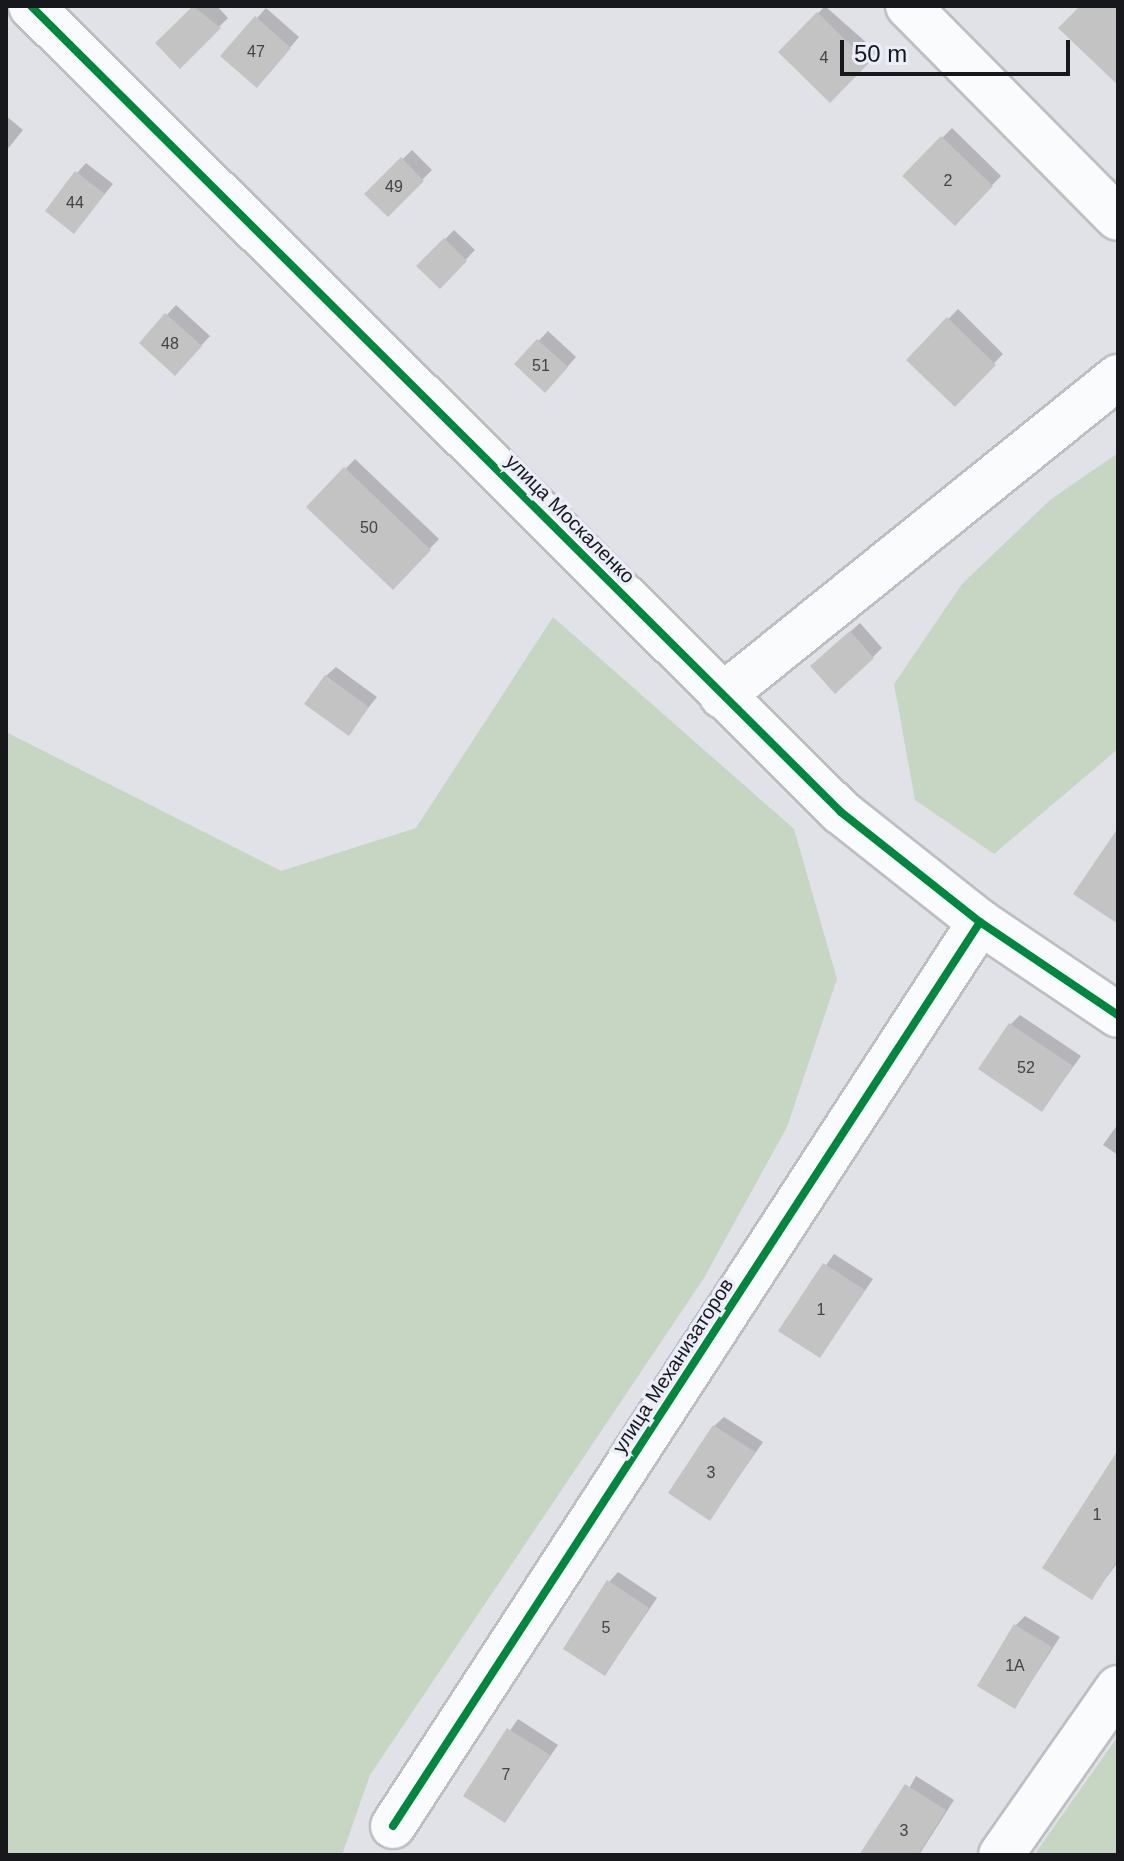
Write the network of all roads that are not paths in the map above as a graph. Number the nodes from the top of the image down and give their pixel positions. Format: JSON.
{"nodes":[{"id":1,"x":31,"y":6,"type":"edge"},
{"id":2,"x":908,"y":6,"type":"edge"},
{"id":3,"x":1118,"y":218,"type":"edge"},
{"id":4,"x":1118,"y":377,"type":"edge"},
{"id":5,"x":722,"y":696,"type":"junction"},
{"id":6,"x":980,"y":922,"type":"junction"},
{"id":7,"x":1118,"y":1015,"type":"edge"},
{"id":8,"x":1118,"y":1688,"type":"edge"},
{"id":9,"x":393,"y":1826,"type":"dead end"},
{"id":10,"x":1001,"y":1855,"type":"edge"}],
"edges":[{"from":1,"to":5,"type":"street","name":"улица Москаленко"},
{"from":2,"to":3,"type":"street"},
{"from":4,"to":5,"type":"street"},
{"from":5,"to":6,"type":"street","name":"улица Москаленко"},
{"from":6,"to":7,"type":"street","name":"улица Москаленко"},
{"from":6,"to":9,"type":"street","name":"улица Механизаторов"},
{"from":8,"to":10,"type":"street"}]}
